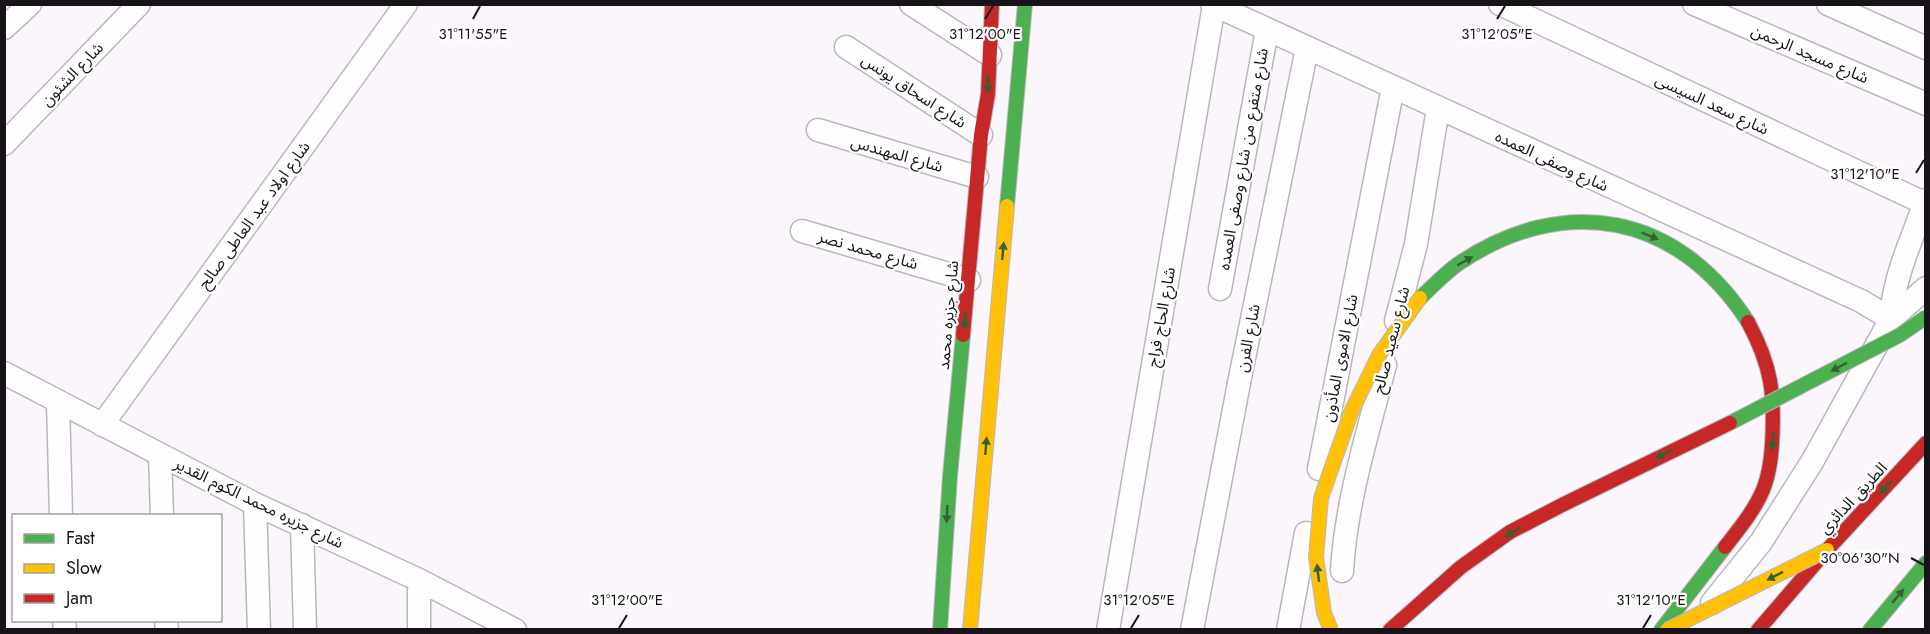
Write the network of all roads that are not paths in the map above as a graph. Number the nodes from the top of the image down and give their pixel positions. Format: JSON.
{"nodes":[{"id":1,"x":30,"y":4,"type":"edge"},
{"id":2,"x":139,"y":4,"type":"edge"},
{"id":3,"x":406,"y":4,"type":"edge"},
{"id":4,"x":911,"y":4,"type":"edge"},
{"id":5,"x":992,"y":4,"type":"edge"},
{"id":6,"x":1024,"y":4,"type":"edge"},
{"id":7,"x":1500,"y":4,"type":"edge"},
{"id":8,"x":1694,"y":4,"type":"edge"},
{"id":9,"x":1828,"y":4,"type":"edge"},
{"id":10,"x":1213,"y":5,"type":"edge"},
{"id":11,"x":4,"y":28,"type":"edge"},
{"id":12,"x":1267,"y":30,"type":"junction"},
{"id":13,"x":846,"y":47,"type":"dead end"},
{"id":14,"x":1307,"y":48,"type":"junction"},
{"id":15,"x":1926,"y":48,"type":"edge"},
{"id":16,"x":990,"y":55,"type":"junction"},
{"id":17,"x":1392,"y":87,"type":"junction"},
{"id":18,"x":1926,"y":105,"type":"edge"},
{"id":19,"x":1438,"y":108,"type":"junction"},
{"id":20,"x":818,"y":130,"type":"dead end"},
{"id":21,"x":981,"y":135,"type":"junction"},
{"id":22,"x":4,"y":144,"type":"edge"},
{"id":23,"x":977,"y":177,"type":"junction"},
{"id":24,"x":1925,"y":201,"type":"edge"},
{"id":25,"x":802,"y":231,"type":"dead end"},
{"id":26,"x":969,"y":280,"type":"junction"},
{"id":27,"x":1926,"y":288,"type":"edge"},
{"id":28,"x":1220,"y":289,"type":"dead end"},
{"id":29,"x":1926,"y":317,"type":"edge"},
{"id":30,"x":1891,"y":320,"type":"junction"},
{"id":31,"x":4,"y":373,"type":"edge"},
{"id":32,"x":58,"y":401,"type":"junction"},
{"id":33,"x":102,"y":425,"type":"junction"},
{"id":34,"x":1926,"y":443,"type":"edge"},
{"id":35,"x":160,"y":455,"type":"junction"},
{"id":36,"x":255,"y":504,"type":"junction"},
{"id":37,"x":61,"y":514,"type":"edge"},
{"id":38,"x":162,"y":514,"type":"edge"},
{"id":39,"x":302,"y":525,"type":"junction"},
{"id":40,"x":1827,"y":550,"type":"junction"},
{"id":41,"x":1926,"y":563,"type":"edge"},
{"id":42,"x":1342,"y":571,"type":"dead end"},
{"id":43,"x":419,"y":579,"type":"junction"},
{"id":44,"x":259,"y":630,"type":"edge"},
{"id":45,"x":305,"y":630,"type":"edge"},
{"id":46,"x":419,"y":630,"type":"edge"},
{"id":47,"x":515,"y":630,"type":"edge"},
{"id":48,"x":940,"y":630,"type":"edge"},
{"id":49,"x":970,"y":630,"type":"edge"},
{"id":50,"x":1108,"y":630,"type":"edge"},
{"id":51,"x":1192,"y":630,"type":"edge"},
{"id":52,"x":1288,"y":630,"type":"edge"},
{"id":53,"x":1330,"y":630,"type":"edge"},
{"id":54,"x":1390,"y":630,"type":"edge"},
{"id":55,"x":1661,"y":630,"type":"edge"},
{"id":56,"x":1667,"y":630,"type":"edge"},
{"id":57,"x":1692,"y":630,"type":"edge"},
{"id":58,"x":1758,"y":630,"type":"edge"},
{"id":59,"x":1870,"y":630,"type":"edge"}],
"edges":[{"from":1,"to":11,"type":"street"},
{"from":2,"to":22,"type":"street","name":"شارع الشئون"},
{"from":3,"to":33,"type":"street","name":"شارع اولاد عبد العاطى صالح"},
{"from":4,"to":16,"type":"street"},
{"from":5,"to":16,"type":"main road","name":"شارع جزيره محمد"},
{"from":49,"to":6,"type":"main road","one_way":true},
{"from":7,"to":24,"type":"street","name":"شارع سعد السيسى"},
{"from":8,"to":18,"type":"street","name":"شارع مسجد الرحمن"},
{"from":9,"to":15,"type":"street"},
{"from":10,"to":12,"type":"street","name":"شارع وصفى العمده"},
{"from":10,"to":50,"type":"street","name":"شارع الحاج فراج"},
{"from":12,"to":14,"type":"street","name":"شارع وصفى العمده"},
{"from":12,"to":28,"type":"street","name":"شارع متفرع من شارع وصفى العمده"},
{"from":13,"to":21,"type":"street","name":"شارع اسحاق يونس"},
{"from":14,"to":17,"type":"street","name":"شارع وصفى العمده"},
{"from":14,"to":51,"type":"street","name":"شارع الفرن"},
{"from":16,"to":21,"type":"main road","name":"شارع جزيره محمد","one_way":true},
{"from":17,"to":19,"type":"street","name":"شارع وصفى العمده"},
{"from":17,"to":52,"type":"street","name":"شارع الاموى المأذون"},
{"from":19,"to":30,"type":"street","name":"شارع وصفى العمده"},
{"from":19,"to":42,"type":"street","name":"شارع سعيد صالح"},
{"from":20,"to":23,"type":"street","name":"شارع المهندس"},
{"from":21,"to":23,"type":"main road","name":"شارع جزيره محمد"},
{"from":23,"to":26,"type":"main road","name":"شارع جزيره محمد"},
{"from":24,"to":30,"type":"street"},
{"from":25,"to":26,"type":"street","name":"شارع محمد نصر"},
{"from":26,"to":48,"type":"main road","name":"شارع جزيره محمد","one_way":true},
{"from":27,"to":30,"type":"street"},
{"from":29,"to":54,"type":"main road","one_way":true,"bridge":true},
{"from":30,"to":57,"type":"street"},
{"from":31,"to":32,"type":"street","name":"شارع جزيره محمد الكوم القدير"},
{"from":32,"to":33,"type":"street","name":"شارع جزيره محمد الكوم القدير"},
{"from":32,"to":37,"type":"street"},
{"from":33,"to":35,"type":"street","name":"شارع جزيره محمد الكوم القدير"},
{"from":34,"to":40,"type":"main road","name":"الطريق الدائري","one_way":true},
{"from":35,"to":36,"type":"street","name":"شارع جزيره محمد الكوم القدير"},
{"from":35,"to":38,"type":"street"},
{"from":36,"to":39,"type":"street","name":"شارع جزيره محمد الكوم القدير"},
{"from":36,"to":44,"type":"street"},
{"from":39,"to":43,"type":"street","name":"شارع جزيره محمد الكوم القدير"},
{"from":39,"to":45,"type":"street"},
{"from":40,"to":56,"type":"main road","one_way":true,"bridge":true},
{"from":40,"to":58,"type":"main road","name":"الطريق الدائري"},
{"from":59,"to":41,"type":"main road","one_way":true},
{"from":43,"to":46,"type":"street"},
{"from":43,"to":47,"type":"street","name":"شارع جزيره محمد الكوم القدير"},
{"from":53,"to":55,"type":"main road","one_way":true,"bridge":true}]}
